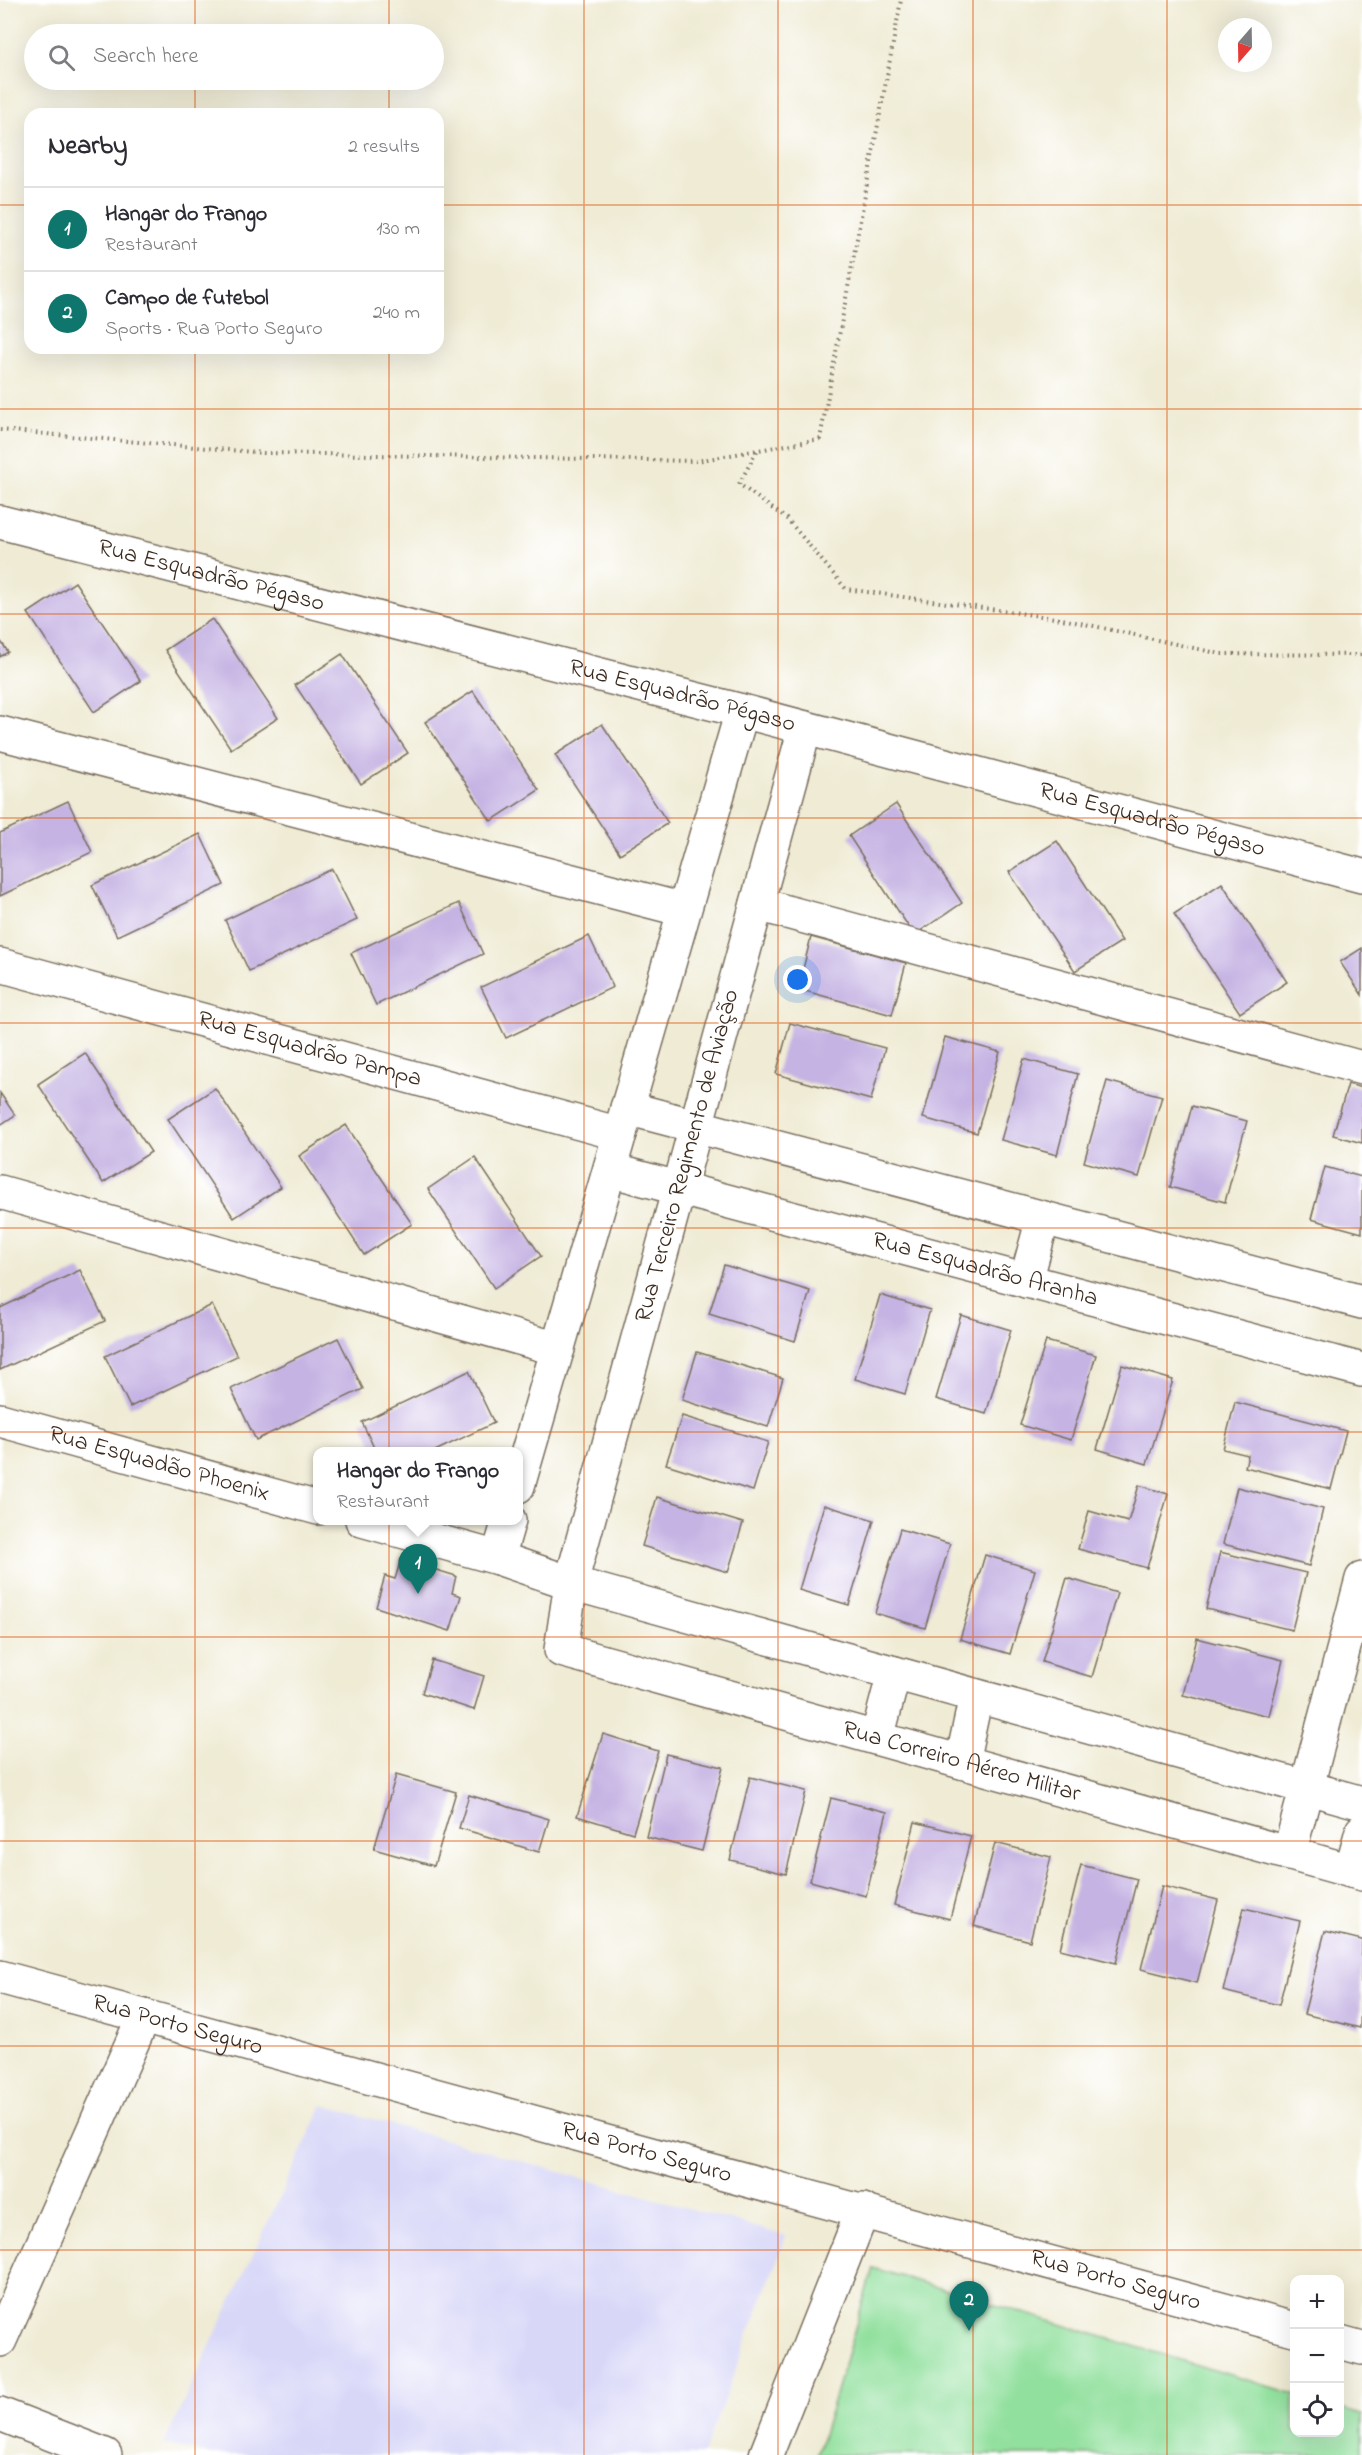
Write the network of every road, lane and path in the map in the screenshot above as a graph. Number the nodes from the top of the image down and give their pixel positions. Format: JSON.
{"nodes":[{"id":1,"x":901,"y":0,"type":"edge"},
{"id":2,"x":0,"y":430,"type":"edge"},
{"id":3,"x":757,"y":451,"type":"junction"},
{"id":4,"x":0,"y":522,"type":"edge"},
{"id":5,"x":1362,"y":655,"type":"edge"},
{"id":6,"x":742,"y":711,"type":"junction"},
{"id":7,"x":805,"y":728,"type":"junction"},
{"id":8,"x":0,"y":733,"type":"edge"},
{"id":9,"x":1362,"y":876,"type":"edge"},
{"id":10,"x":757,"y":904,"type":"junction"},
{"id":11,"x":684,"y":910,"type":"junction"},
{"id":12,"x":0,"y":964,"type":"edge"},
{"id":13,"x":1362,"y":1068,"type":"edge"},
{"id":14,"x":623,"y":1121,"type":"junction"},
{"id":15,"x":695,"y":1126,"type":"junction"},
{"id":16,"x":610,"y":1170,"type":"junction"},
{"id":17,"x":679,"y":1188,"type":"junction"},
{"id":18,"x":0,"y":1192,"type":"edge"},
{"id":19,"x":1043,"y":1218,"type":"junction"},
{"id":20,"x":1026,"y":1281,"type":"junction"},
{"id":21,"x":1362,"y":1302,"type":"edge"},
{"id":22,"x":558,"y":1348,"type":"junction"},
{"id":23,"x":1362,"y":1370,"type":"edge"},
{"id":24,"x":0,"y":1420,"type":"edge"},
{"id":25,"x":523,"y":1472,"type":"edge"},
{"id":26,"x":313,"y":1507,"type":"edge"},
{"id":27,"x":377,"y":1525,"type":"edge"},
{"id":28,"x":508,"y":1525,"type":"edge"},
{"id":29,"x":498,"y":1558,"type":"junction"},
{"id":30,"x":1362,"y":1579,"type":"edge"},
{"id":31,"x":571,"y":1583,"type":"junction"},
{"id":32,"x":561,"y":1650,"type":"joint"},
{"id":33,"x":894,"y":1673,"type":"junction"},
{"id":34,"x":976,"y":1696,"type":"junction"},
{"id":35,"x":877,"y":1738,"type":"junction"},
{"id":36,"x":962,"y":1762,"type":"junction"},
{"id":37,"x":1307,"y":1788,"type":"junction"},
{"id":38,"x":1362,"y":1803,"type":"edge"},
{"id":39,"x":1362,"y":1831,"type":"edge"},
{"id":40,"x":1289,"y":1854,"type":"junction"},
{"id":41,"x":1356,"y":1872,"type":"edge"},
{"id":42,"x":0,"y":1977,"type":"edge"},
{"id":43,"x":144,"y":2016,"type":"junction"},
{"id":44,"x":864,"y":2210,"type":"junction"},
{"id":45,"x":1290,"y":2328,"type":"edge"},
{"id":46,"x":0,"y":2340,"type":"edge"},
{"id":47,"x":1344,"y":2343,"type":"edge"},
{"id":48,"x":1362,"y":2348,"type":"edge"},
{"id":49,"x":0,"y":2414,"type":"edge"},
{"id":50,"x":105,"y":2455,"type":"edge"},
{"id":51,"x":766,"y":2455,"type":"edge"}],
"edges":[{"from":1,"to":3,"type":"path"},
{"from":2,"to":3,"type":"path"},
{"from":3,"to":5,"type":"path"},
{"from":4,"to":6,"type":"street","name":"Rua Esquadrão Pégaso"},
{"from":6,"to":7,"type":"street","name":"Rua Esquadrão Pégaso"},
{"from":6,"to":11,"type":"street"},
{"from":7,"to":9,"type":"street","name":"Rua Esquadrão Pégaso"},
{"from":7,"to":10,"type":"street","name":"Rua Terceiro Regimento de Aviação"},
{"from":8,"to":11,"type":"street"},
{"from":10,"to":13,"type":"street"},
{"from":10,"to":15,"type":"street","name":"Rua Terceiro Regimento de Aviação"},
{"from":11,"to":14,"type":"street"},
{"from":12,"to":14,"type":"street","name":"Rua Esquadrão Pampa"},
{"from":14,"to":15,"type":"street"},
{"from":14,"to":16,"type":"street"},
{"from":15,"to":17,"type":"street","name":"Rua Terceiro Regimento de Aviação"},
{"from":15,"to":19,"type":"street"},
{"from":16,"to":17,"type":"street","name":"Rua Esquadrão Aranha"},
{"from":16,"to":22,"type":"street"},
{"from":17,"to":20,"type":"street","name":"Rua Esquadrão Aranha"},
{"from":17,"to":31,"type":"street","name":"Rua Terceiro Regimento de Aviação"},
{"from":18,"to":22,"type":"street"},
{"from":19,"to":20,"type":"street"},
{"from":19,"to":21,"type":"street"},
{"from":20,"to":23,"type":"street","name":"Rua Esquadrão Aranha"},
{"from":22,"to":25,"type":"street"},
{"from":24,"to":26,"type":"street","name":"Rua Esquadão Phoenix"},
{"from":27,"to":29,"type":"street"},
{"from":28,"to":29,"type":"street"},
{"from":29,"to":31,"type":"street"},
{"from":30,"to":37,"type":"street"},
{"from":31,"to":32,"type":"street","name":"Rua Terceiro Regimento de Aviação"},
{"from":31,"to":33,"type":"street"},
{"from":32,"to":35,"type":"street","name":"Rua Correiro Aéreo Militar"},
{"from":33,"to":34,"type":"street"},
{"from":33,"to":35,"type":"street"},
{"from":34,"to":36,"type":"street"},
{"from":34,"to":37,"type":"street"},
{"from":35,"to":36,"type":"street","name":"Rua Correiro Aéreo Militar"},
{"from":36,"to":40,"type":"street","name":"Rua Correiro Aéreo Militar"},
{"from":37,"to":38,"type":"street"},
{"from":37,"to":40,"type":"street"},
{"from":39,"to":41,"type":"street"},
{"from":40,"to":41,"type":"street","name":"Rua Correiro Aéreo Militar"},
{"from":42,"to":43,"type":"street","name":"Rua Porto Seguro"},
{"from":43,"to":44,"type":"street","name":"Rua Porto Seguro"},
{"from":43,"to":46,"type":"street"},
{"from":44,"to":45,"type":"street","name":"Rua Porto Seguro"},
{"from":44,"to":51,"type":"street"},
{"from":47,"to":48,"type":"street"},
{"from":49,"to":50,"type":"street"}]}
